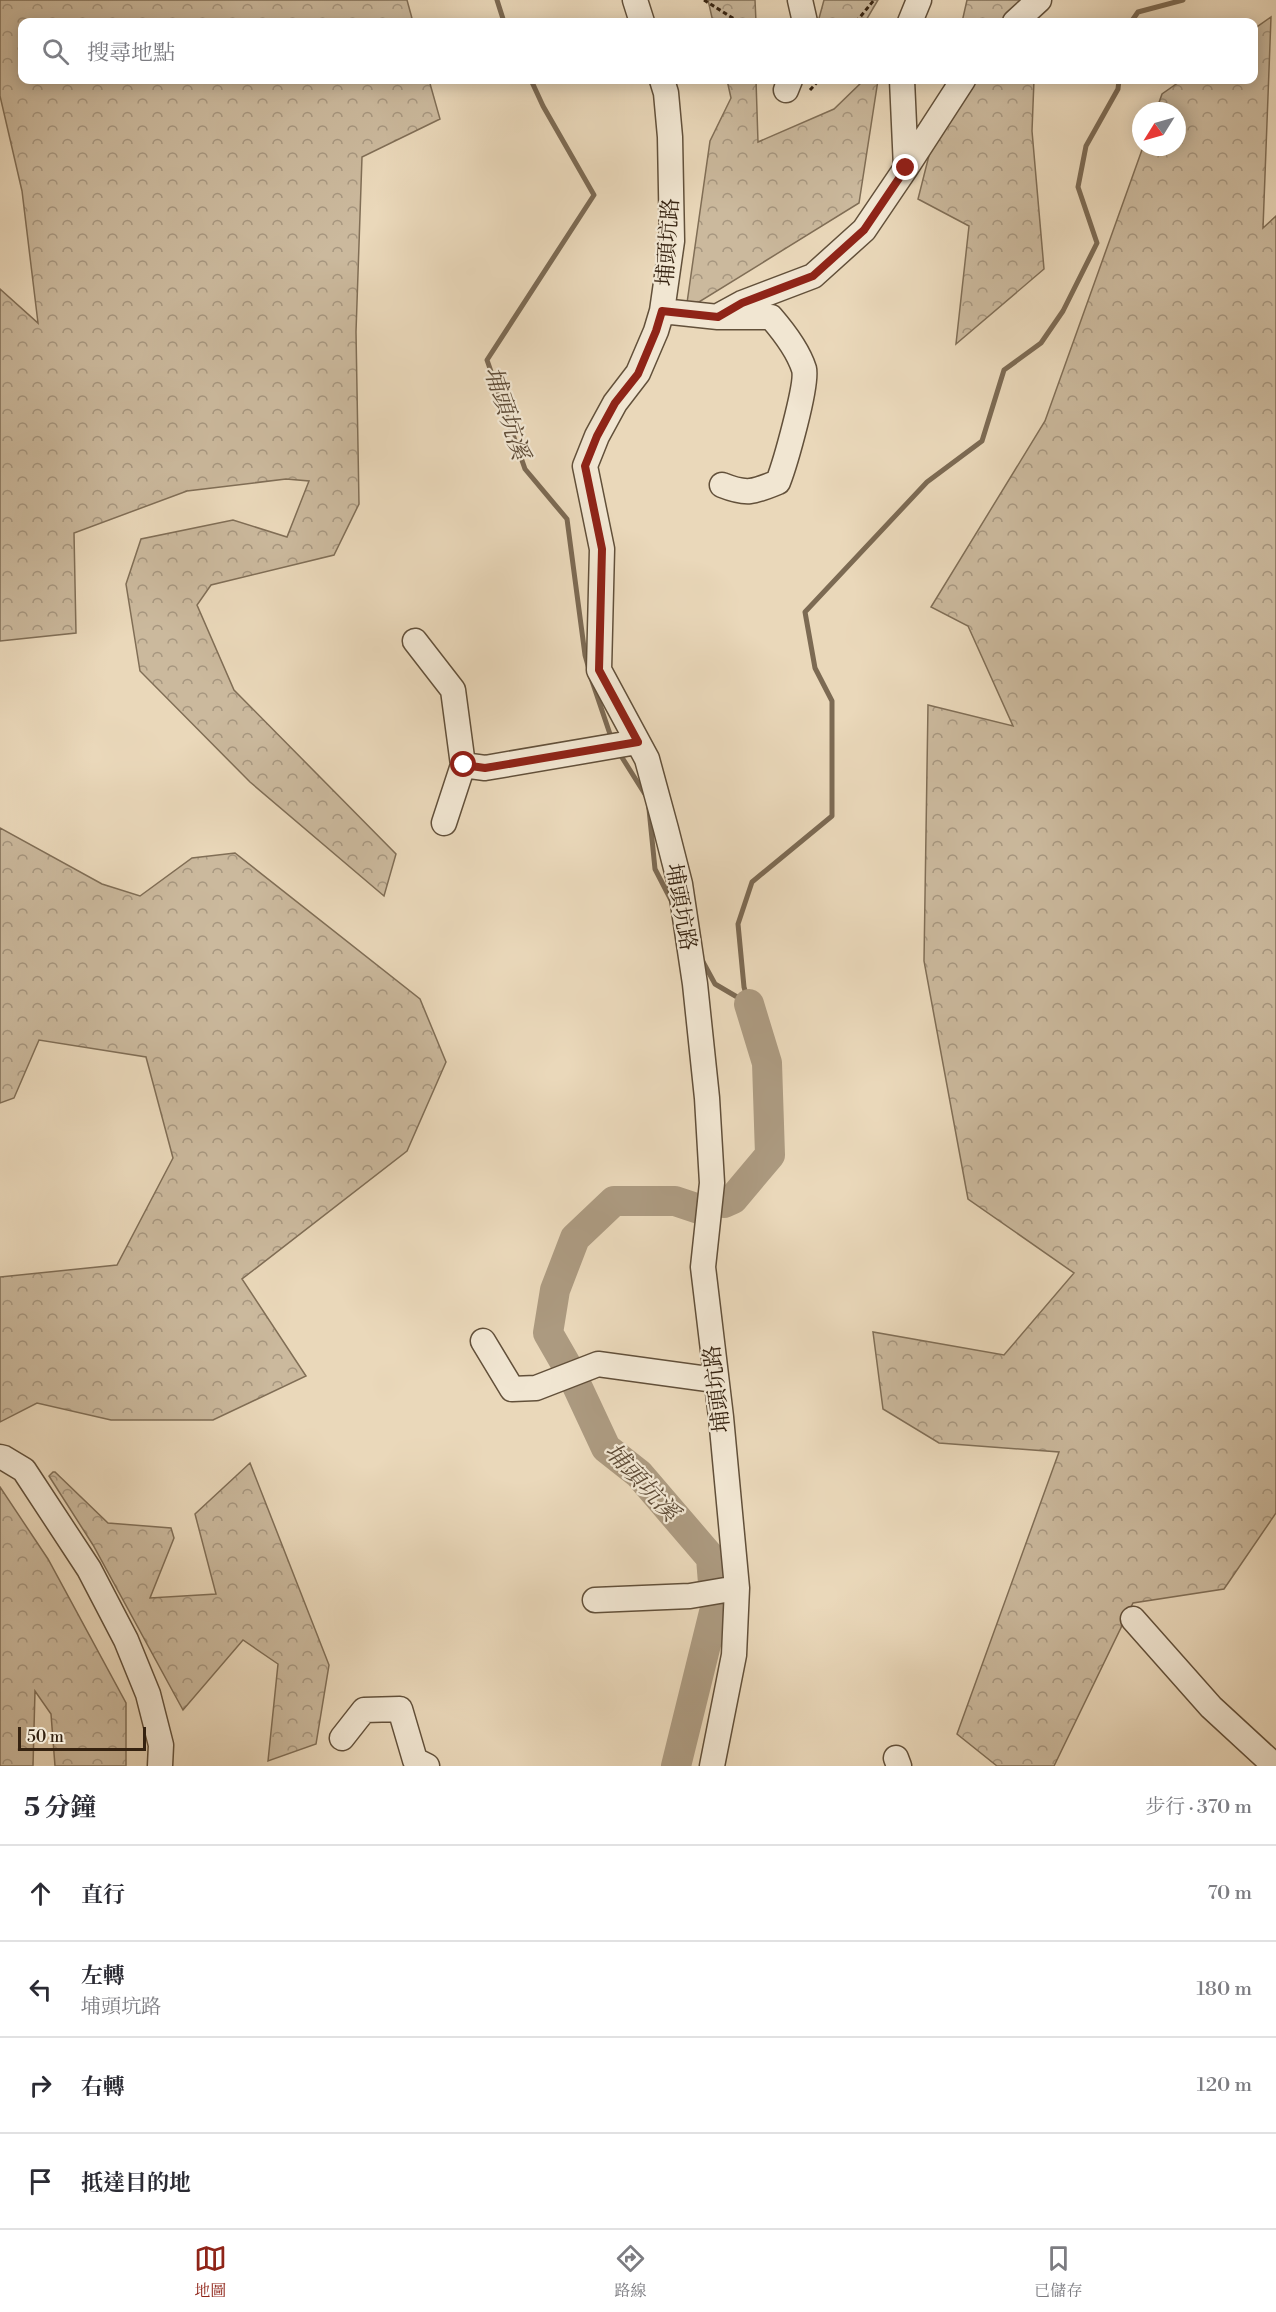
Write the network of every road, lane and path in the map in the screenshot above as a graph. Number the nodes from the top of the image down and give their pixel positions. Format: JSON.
{"nodes":[{"id":1,"x":635,"y":0,"type":"edge"},
{"id":2,"x":704,"y":0,"type":"edge"},
{"id":3,"x":800,"y":0,"type":"edge"},
{"id":4,"x":874,"y":0,"type":"edge"},
{"id":5,"x":919,"y":0,"type":"edge"},
{"id":6,"x":1039,"y":0,"type":"edge"},
{"id":7,"x":641,"y":18,"type":"edge"},
{"id":8,"x":733,"y":18,"type":"edge"},
{"id":9,"x":803,"y":18,"type":"edge"},
{"id":10,"x":859,"y":18,"type":"edge"},
{"id":11,"x":912,"y":18,"type":"edge"},
{"id":12,"x":1019,"y":18,"type":"edge"},
{"id":13,"x":663,"y":84,"type":"edge"},
{"id":14,"x":902,"y":84,"type":"edge"},
{"id":15,"x":960,"y":84,"type":"edge"},
{"id":16,"x":906,"y":168,"type":"junction"},
{"id":17,"x":662,"y":311,"type":"junction"},
{"id":18,"x":718,"y":317,"type":"junction"},
{"id":19,"x":722,"y":485,"type":"dead end"},
{"id":20,"x":415,"y":641,"type":"dead end"},
{"id":21,"x":622,"y":744,"type":"junction"},
{"id":22,"x":464,"y":765,"type":"junction"},
{"id":23,"x":444,"y":823,"type":"dead end"},
{"id":24,"x":483,"y":1341,"type":"dead end"},
{"id":25,"x":715,"y":1380,"type":"junction"},
{"id":26,"x":0,"y":1457,"type":"edge"},
{"id":27,"x":737,"y":1588,"type":"junction"},
{"id":28,"x":595,"y":1600,"type":"dead end"},
{"id":29,"x":1133,"y":1619,"type":"dead end"},
{"id":30,"x":342,"y":1738,"type":"dead end"},
{"id":31,"x":160,"y":1766,"type":"edge"},
{"id":32,"x":427,"y":1766,"type":"edge"},
{"id":33,"x":712,"y":1766,"type":"edge"},
{"id":34,"x":1275,"y":1766,"type":"edge"}],
"edges":[{"from":1,"to":7,"type":"street"},
{"from":2,"to":8,"type":"path"},
{"from":3,"to":9,"type":"street"},
{"from":4,"to":10,"type":"path"},
{"from":5,"to":11,"type":"street"},
{"from":6,"to":12,"type":"street"},
{"from":13,"to":17,"type":"street","name":"埔頭坑路"},
{"from":14,"to":16,"type":"street"},
{"from":15,"to":16,"type":"street"},
{"from":16,"to":18,"type":"street"},
{"from":17,"to":18,"type":"street"},
{"from":17,"to":21,"type":"street","name":"埔頭坑路"},
{"from":18,"to":19,"type":"street"},
{"from":20,"to":22,"type":"street"},
{"from":21,"to":22,"type":"street"},
{"from":21,"to":25,"type":"street","name":"埔頭坑路"},
{"from":22,"to":23,"type":"street"},
{"from":24,"to":25,"type":"street"},
{"from":25,"to":27,"type":"street","name":"埔頭坑路"},
{"from":26,"to":31,"type":"street"},
{"from":27,"to":28,"type":"street"},
{"from":27,"to":33,"type":"street","name":"埔頭坑路"},
{"from":29,"to":34,"type":"street"},
{"from":30,"to":32,"type":"street"}]}
